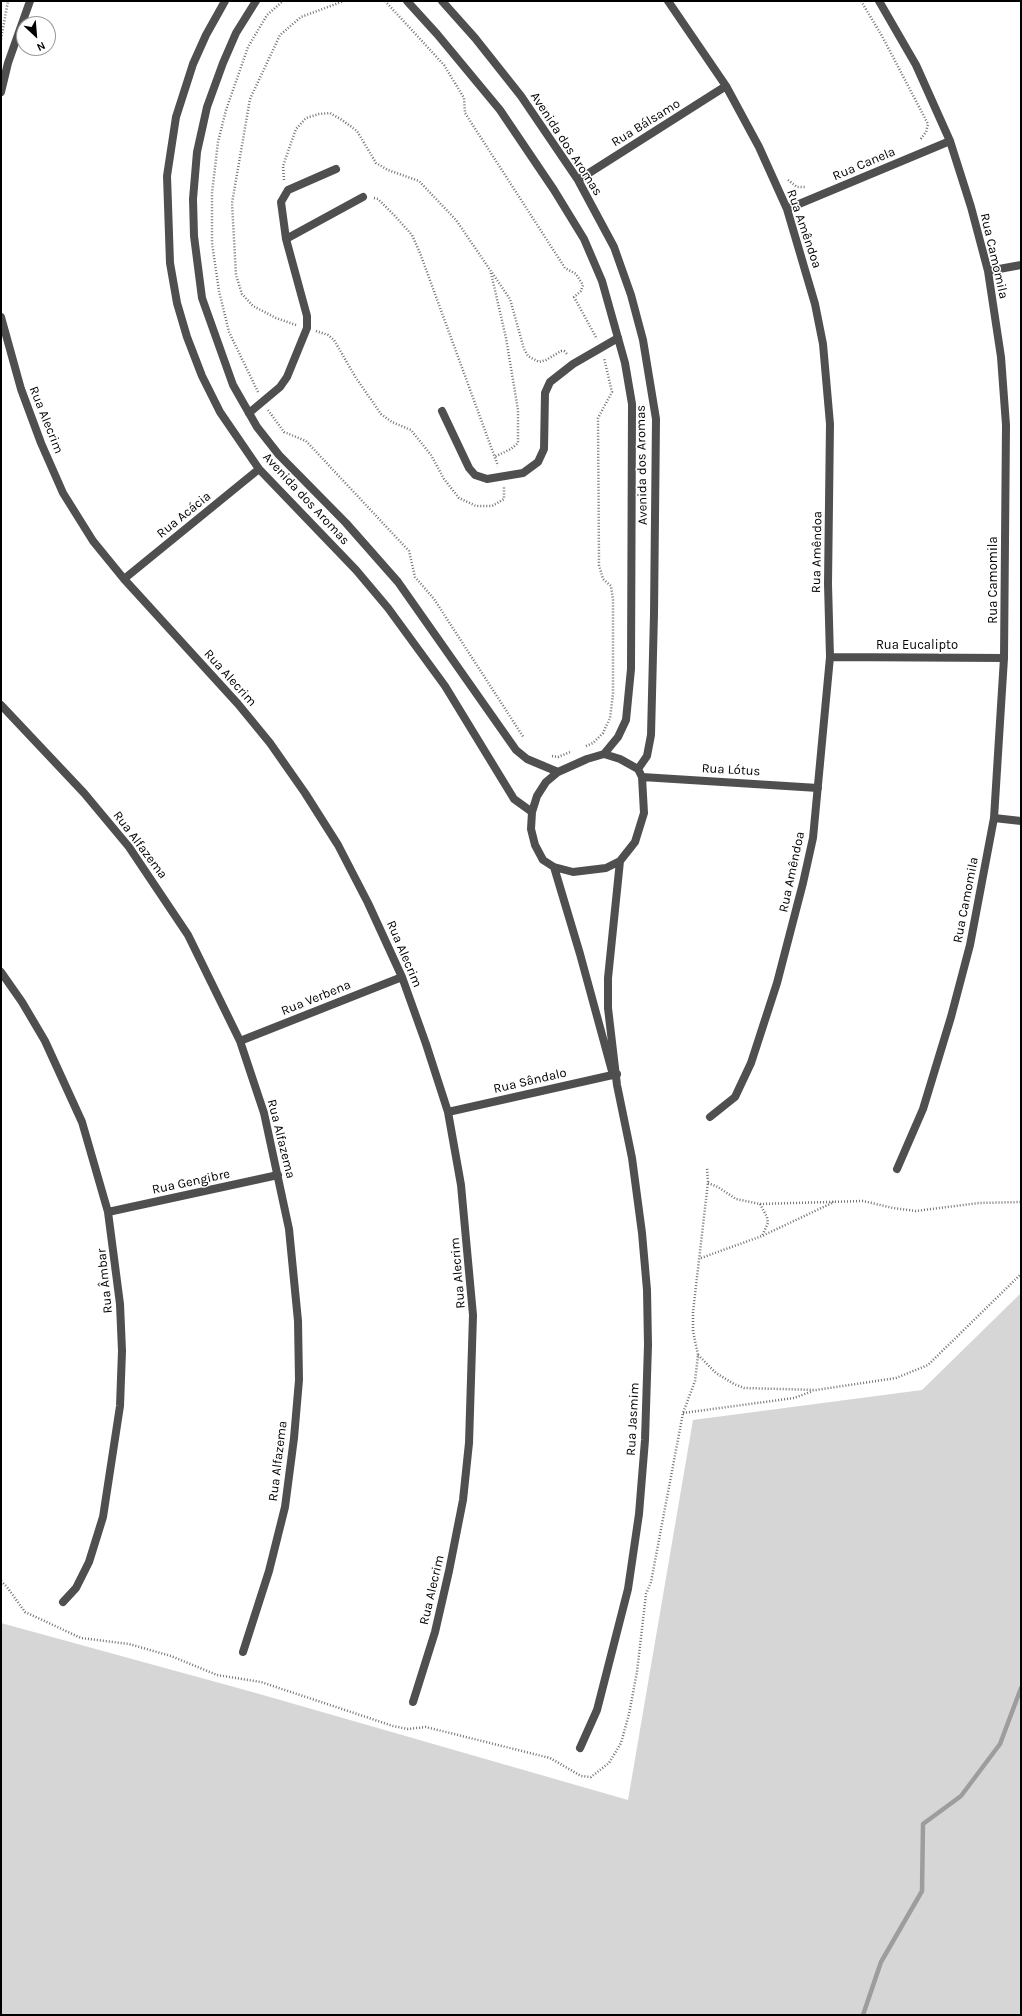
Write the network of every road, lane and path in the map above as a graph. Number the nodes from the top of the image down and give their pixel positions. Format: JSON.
{"nodes":[{"id":1,"x":8,"y":1,"type":"edge"},
{"id":2,"x":30,"y":1,"type":"edge"},
{"id":3,"x":225,"y":1,"type":"edge"},
{"id":4,"x":256,"y":1,"type":"edge"},
{"id":5,"x":283,"y":1,"type":"edge"},
{"id":6,"x":344,"y":1,"type":"edge"},
{"id":7,"x":385,"y":1,"type":"edge"},
{"id":8,"x":407,"y":1,"type":"edge"},
{"id":9,"x":442,"y":1,"type":"edge"},
{"id":10,"x":668,"y":1,"type":"edge"},
{"id":11,"x":861,"y":1,"type":"edge"},
{"id":12,"x":878,"y":1,"type":"edge"},
{"id":13,"x":1,"y":39,"type":"edge"},
{"id":14,"x":726,"y":86,"type":"junction"},
{"id":15,"x":1,"y":92,"type":"edge"},
{"id":16,"x":950,"y":141,"type":"junction"},
{"id":17,"x":914,"y":143,"type":"dead end"},
{"id":18,"x":336,"y":169,"type":"dead end"},
{"id":19,"x":786,"y":176,"type":"dead end"},
{"id":20,"x":578,"y":180,"type":"junction"},
{"id":21,"x":812,"y":184,"type":"dead end"},
{"id":22,"x":284,"y":194,"type":"junction"},
{"id":23,"x":363,"y":197,"type":"joint"},
{"id":24,"x":787,"y":209,"type":"junction"},
{"id":25,"x":286,"y":239,"type":"junction"},
{"id":26,"x":1021,"y":265,"type":"edge"},
{"id":27,"x":490,"y":271,"type":"junction"},
{"id":28,"x":988,"y":271,"type":"junction"},
{"id":29,"x":1,"y":317,"type":"edge"},
{"id":30,"x":307,"y":328,"type":"junction"},
{"id":31,"x":618,"y":338,"type":"junction"},
{"id":32,"x":601,"y":346,"type":"junction"},
{"id":33,"x":573,"y":364,"type":"junction"},
{"id":34,"x":263,"y":401,"type":"junction"},
{"id":35,"x":442,"y":411,"type":"dead end"},
{"id":36,"x":249,"y":413,"type":"junction"},
{"id":37,"x":494,"y":457,"type":"junction"},
{"id":38,"x":259,"y":469,"type":"junction"},
{"id":39,"x":502,"y":476,"type":"junction"},
{"id":40,"x":124,"y":579,"type":"junction"},
{"id":41,"x":830,"y":657,"type":"junction"},
{"id":42,"x":1004,"y":658,"type":"junction"},
{"id":43,"x":1,"y":705,"type":"edge"},
{"id":44,"x":526,"y":743,"type":"dead end"},
{"id":45,"x":579,"y":749,"type":"dead end"},
{"id":46,"x":572,"y":752,"type":"dead end"},
{"id":47,"x":604,"y":754,"type":"junction"},
{"id":48,"x":546,"y":755,"type":"dead end"},
{"id":49,"x":558,"y":772,"type":"junction"},
{"id":50,"x":640,"y":773,"type":"junction"},
{"id":51,"x":818,"y":788,"type":"junction"},
{"id":52,"x":532,"y":812,"type":"junction"},
{"id":53,"x":994,"y":818,"type":"junction"},
{"id":54,"x":1021,"y":821,"type":"edge"},
{"id":55,"x":620,"y":861,"type":"junction"},
{"id":56,"x":554,"y":867,"type":"junction"},
{"id":57,"x":1,"y":972,"type":"edge"},
{"id":58,"x":402,"y":977,"type":"junction"},
{"id":59,"x":240,"y":1041,"type":"junction"},
{"id":60,"x":615,"y":1075,"type":"junction"},
{"id":61,"x":448,"y":1112,"type":"junction"},
{"id":62,"x":710,"y":1117,"type":"dead end"},
{"id":63,"x":707,"y":1168,"type":"dead end"},
{"id":64,"x":897,"y":1169,"type":"dead end"},
{"id":65,"x":278,"y":1175,"type":"junction"},
{"id":66,"x":708,"y":1182,"type":"junction"},
{"id":67,"x":836,"y":1201,"type":"junction"},
{"id":68,"x":1021,"y":1202,"type":"edge"},
{"id":69,"x":760,"y":1204,"type":"junction"},
{"id":70,"x":108,"y":1212,"type":"junction"},
{"id":71,"x":762,"y":1236,"type":"junction"},
{"id":72,"x":701,"y":1258,"type":"junction"},
{"id":73,"x":1021,"y":1274,"type":"edge"},
{"id":74,"x":698,"y":1355,"type":"junction"},
{"id":75,"x":816,"y":1390,"type":"junction"},
{"id":76,"x":683,"y":1413,"type":"junction"},
{"id":77,"x":1,"y":1581,"type":"edge"},
{"id":78,"x":63,"y":1602,"type":"dead end"},
{"id":79,"x":243,"y":1652,"type":"dead end"},
{"id":80,"x":413,"y":1702,"type":"dead end"},
{"id":81,"x":580,"y":1748,"type":"dead end"}],
"edges":[{"from":1,"to":13,"type":"path"},
{"from":2,"to":15,"type":"street"},
{"from":3,"to":38,"type":"street","name":"Avenida dos Aromas"},
{"from":4,"to":36,"type":"street","name":"Avenida dos Aromas"},
{"from":5,"to":34,"type":"path"},
{"from":6,"to":30,"type":"path"},
{"from":7,"to":32,"type":"path"},
{"from":8,"to":31,"type":"street","name":"Avenida dos Aromas"},
{"from":9,"to":20,"type":"street","name":"Avenida dos Aromas"},
{"from":10,"to":14,"type":"street","name":"Rua Amêndoa"},
{"from":11,"to":17,"type":"path"},
{"from":12,"to":16,"type":"street","name":"Rua Camomila"},
{"from":14,"to":20,"type":"street","name":"Rua Bálsamo"},
{"from":14,"to":24,"type":"street","name":"Rua Amêndoa"},
{"from":16,"to":24,"type":"street","name":"Rua Canela"},
{"from":16,"to":28,"type":"street","name":"Rua Camomila"},
{"from":18,"to":22,"type":"street"},
{"from":19,"to":21,"type":"path"},
{"from":20,"to":50,"type":"street","name":"Avenida dos Aromas"},
{"from":22,"to":25,"type":"street"},
{"from":22,"to":27,"type":"path"},
{"from":23,"to":25,"type":"street"},
{"from":23,"to":37,"type":"path"},
{"from":24,"to":41,"type":"street","name":"Rua Amêndoa"},
{"from":25,"to":30,"type":"street"},
{"from":26,"to":28,"type":"street"},
{"from":27,"to":33,"type":"path"},
{"from":27,"to":37,"type":"path"},
{"from":28,"to":42,"type":"street","name":"Rua Camomila"},
{"from":29,"to":40,"type":"street","name":"Rua Alecrim"},
{"from":30,"to":34,"type":"street"},
{"from":30,"to":39,"type":"path"},
{"from":31,"to":32,"type":"street"},
{"from":31,"to":47,"type":"street","name":"Avenida dos Aromas"},
{"from":32,"to":33,"type":"street"},
{"from":32,"to":45,"type":"path"},
{"from":33,"to":39,"type":"street"},
{"from":34,"to":36,"type":"street"},
{"from":34,"to":44,"type":"path"},
{"from":35,"to":39,"type":"street"},
{"from":36,"to":49,"type":"street","name":"Avenida dos Aromas"},
{"from":37,"to":39,"type":"path"},
{"from":38,"to":40,"type":"street","name":"Rua Acácia"},
{"from":38,"to":52,"type":"street","name":"Avenida dos Aromas"},
{"from":40,"to":58,"type":"street","name":"Rua Alecrim"},
{"from":41,"to":42,"type":"street","name":"Rua Eucalipto"},
{"from":41,"to":51,"type":"street","name":"Rua Amêndoa"},
{"from":42,"to":53,"type":"street","name":"Rua Camomila"},
{"from":43,"to":59,"type":"street","name":"Rua Alfazema"},
{"from":46,"to":48,"type":"path"},
{"from":47,"to":49,"type":"street"},
{"from":47,"to":50,"type":"street"},
{"from":49,"to":52,"type":"street"},
{"from":50,"to":51,"type":"street","name":"Rua Lótus"},
{"from":50,"to":55,"type":"street"},
{"from":51,"to":62,"type":"street","name":"Rua Amêndoa"},
{"from":52,"to":56,"type":"street"},
{"from":53,"to":54,"type":"street"},
{"from":53,"to":64,"type":"street","name":"Rua Camomila"},
{"from":55,"to":56,"type":"street"},
{"from":55,"to":60,"type":"street"},
{"from":56,"to":60,"type":"street"},
{"from":57,"to":70,"type":"street","name":"Rua Âmbar"},
{"from":58,"to":59,"type":"street","name":"Rua Verbena"},
{"from":58,"to":61,"type":"street","name":"Rua Alecrim"},
{"from":59,"to":65,"type":"street","name":"Rua Alfazema"},
{"from":60,"to":61,"type":"street","name":"Rua Sândalo"},
{"from":60,"to":81,"type":"street","name":"Rua Jasmim"},
{"from":61,"to":80,"type":"street","name":"Rua Alecrim"},
{"from":63,"to":66,"type":"path"},
{"from":65,"to":70,"type":"street","name":"Rua Gengibre"},
{"from":65,"to":79,"type":"street","name":"Rua Alfazema"},
{"from":66,"to":69,"type":"path"},
{"from":66,"to":72,"type":"path"},
{"from":67,"to":68,"type":"path"},
{"from":67,"to":69,"type":"path"},
{"from":67,"to":71,"type":"path"},
{"from":69,"to":71,"type":"path"},
{"from":70,"to":78,"type":"street","name":"Rua Âmbar"},
{"from":71,"to":72,"type":"path"},
{"from":72,"to":74,"type":"path"},
{"from":73,"to":75,"type":"path"},
{"from":74,"to":75,"type":"path"},
{"from":74,"to":76,"type":"path"},
{"from":75,"to":76,"type":"path"},
{"from":76,"to":77,"type":"path"}]}
